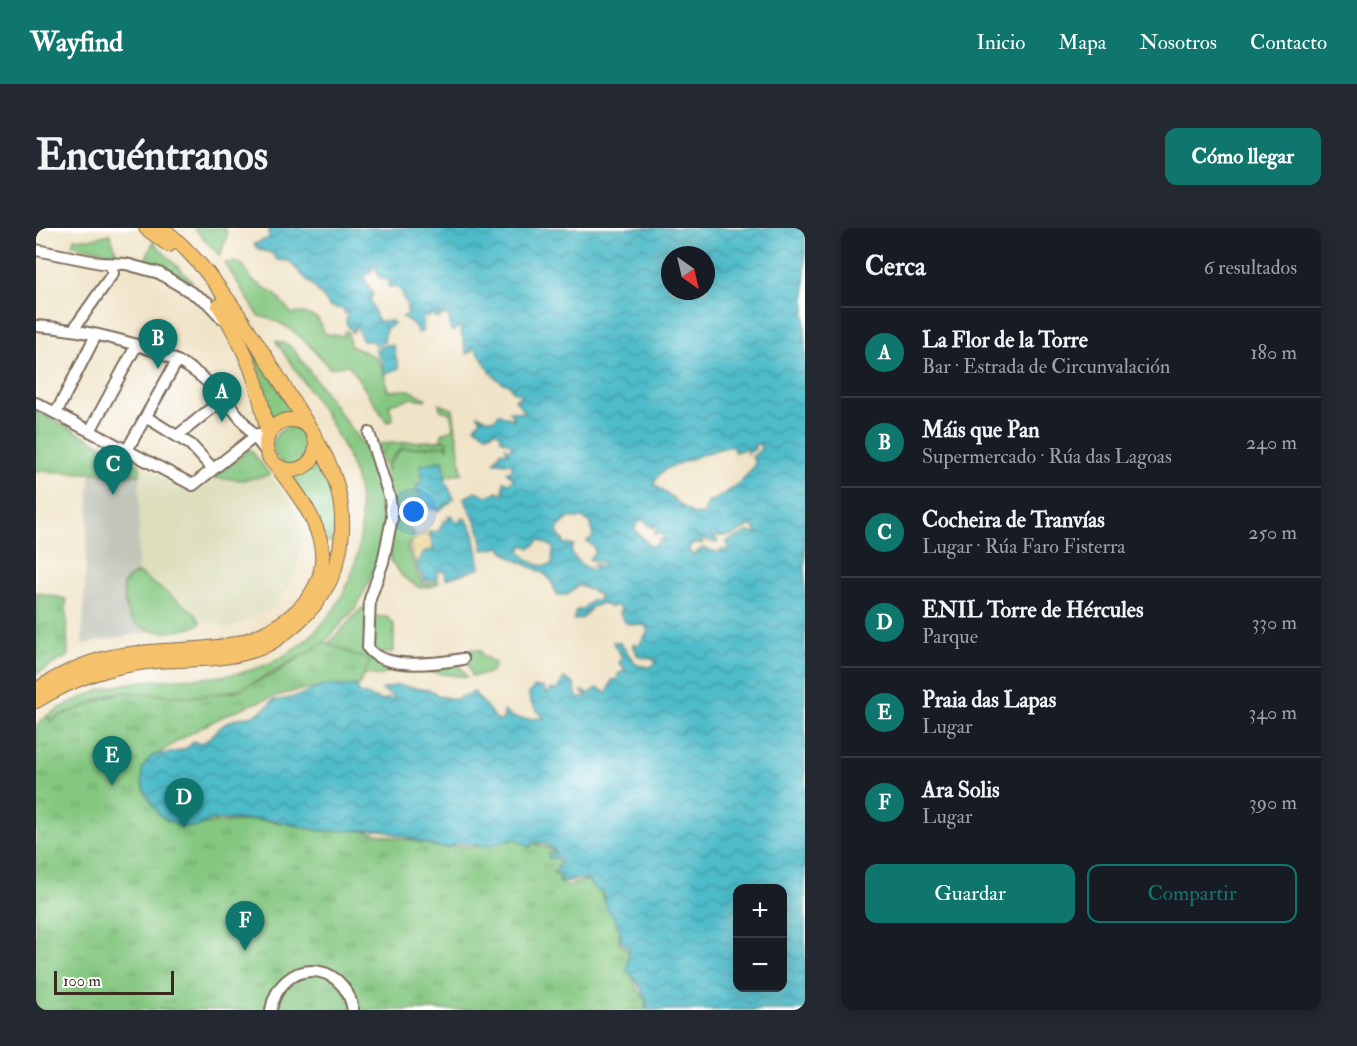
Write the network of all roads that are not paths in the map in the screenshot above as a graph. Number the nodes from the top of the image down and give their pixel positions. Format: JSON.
{"nodes":[{"id":1,"x":146,"y":228,"type":"edge"},
{"id":2,"x":162,"y":228,"type":"edge"},
{"id":3,"x":36,"y":250,"type":"edge"},
{"id":4,"x":110,"y":265,"type":"junction"},
{"id":5,"x":36,"y":320,"type":"edge"},
{"id":6,"x":36,"y":326,"type":"edge"},
{"id":7,"x":52,"y":327,"type":"junction"},
{"id":8,"x":73,"y":330,"type":"junction"},
{"id":9,"x":236,"y":332,"type":"junction"},
{"id":10,"x":96,"y":335,"type":"junction"},
{"id":11,"x":136,"y":346,"type":"junction"},
{"id":12,"x":177,"y":361,"type":"junction"},
{"id":13,"x":223,"y":399,"type":"junction"},
{"id":14,"x":36,"y":403,"type":"edge"},
{"id":15,"x":56,"y":413,"type":"junction"},
{"id":16,"x":146,"y":417,"type":"junction"},
{"id":17,"x":90,"y":431,"type":"junction"},
{"id":18,"x":270,"y":431,"type":"junction"},
{"id":19,"x":369,"y":433,"type":"dead end"},
{"id":20,"x":313,"y":434,"type":"junction"},
{"id":21,"x":177,"y":436,"type":"junction"},
{"id":22,"x":254,"y":436,"type":"junction"},
{"id":23,"x":127,"y":450,"type":"junction"},
{"id":24,"x":272,"y":460,"type":"junction"},
{"id":25,"x":213,"y":469,"type":"junction"},
{"id":26,"x":463,"y":658,"type":"dead end"},
{"id":27,"x":36,"y":690,"type":"edge"},
{"id":28,"x":36,"y":701,"type":"edge"},
{"id":29,"x":271,"y":1010,"type":"edge"},
{"id":30,"x":353,"y":1010,"type":"edge"}],
"edges":[{"from":1,"to":9,"type":"main road"},
{"from":2,"to":20,"type":"main road"},
{"from":3,"to":4,"type":"street"},
{"from":4,"to":8,"type":"street"},
{"from":4,"to":9,"type":"street"},
{"from":5,"to":7,"type":"street"},
{"from":6,"to":7,"type":"street"},
{"from":7,"to":8,"type":"street"},
{"from":8,"to":10,"type":"street"},
{"from":9,"to":18,"type":"main road"},
{"from":10,"to":11,"type":"street"},
{"from":10,"to":15,"type":"street"},
{"from":11,"to":12,"type":"street"},
{"from":11,"to":17,"type":"street"},
{"from":12,"to":13,"type":"street"},
{"from":12,"to":16,"type":"street"},
{"from":13,"to":21,"type":"street"},
{"from":13,"to":22,"type":"street"},
{"from":14,"to":15,"type":"street"},
{"from":15,"to":17,"type":"street"},
{"from":16,"to":21,"type":"street"},
{"from":16,"to":23,"type":"street"},
{"from":17,"to":23,"type":"street"},
{"from":18,"to":20,"type":"main road"},
{"from":18,"to":22,"type":"street"},
{"from":18,"to":24,"type":"main road"},
{"from":19,"to":26,"type":"street"},
{"from":20,"to":24,"type":"main road"},
{"from":20,"to":28,"type":"main road"},
{"from":21,"to":25,"type":"street"},
{"from":22,"to":24,"type":"street"},
{"from":22,"to":25,"type":"street"},
{"from":23,"to":25,"type":"street"},
{"from":24,"to":27,"type":"main road"},
{"from":29,"to":30,"type":"street"}]}
